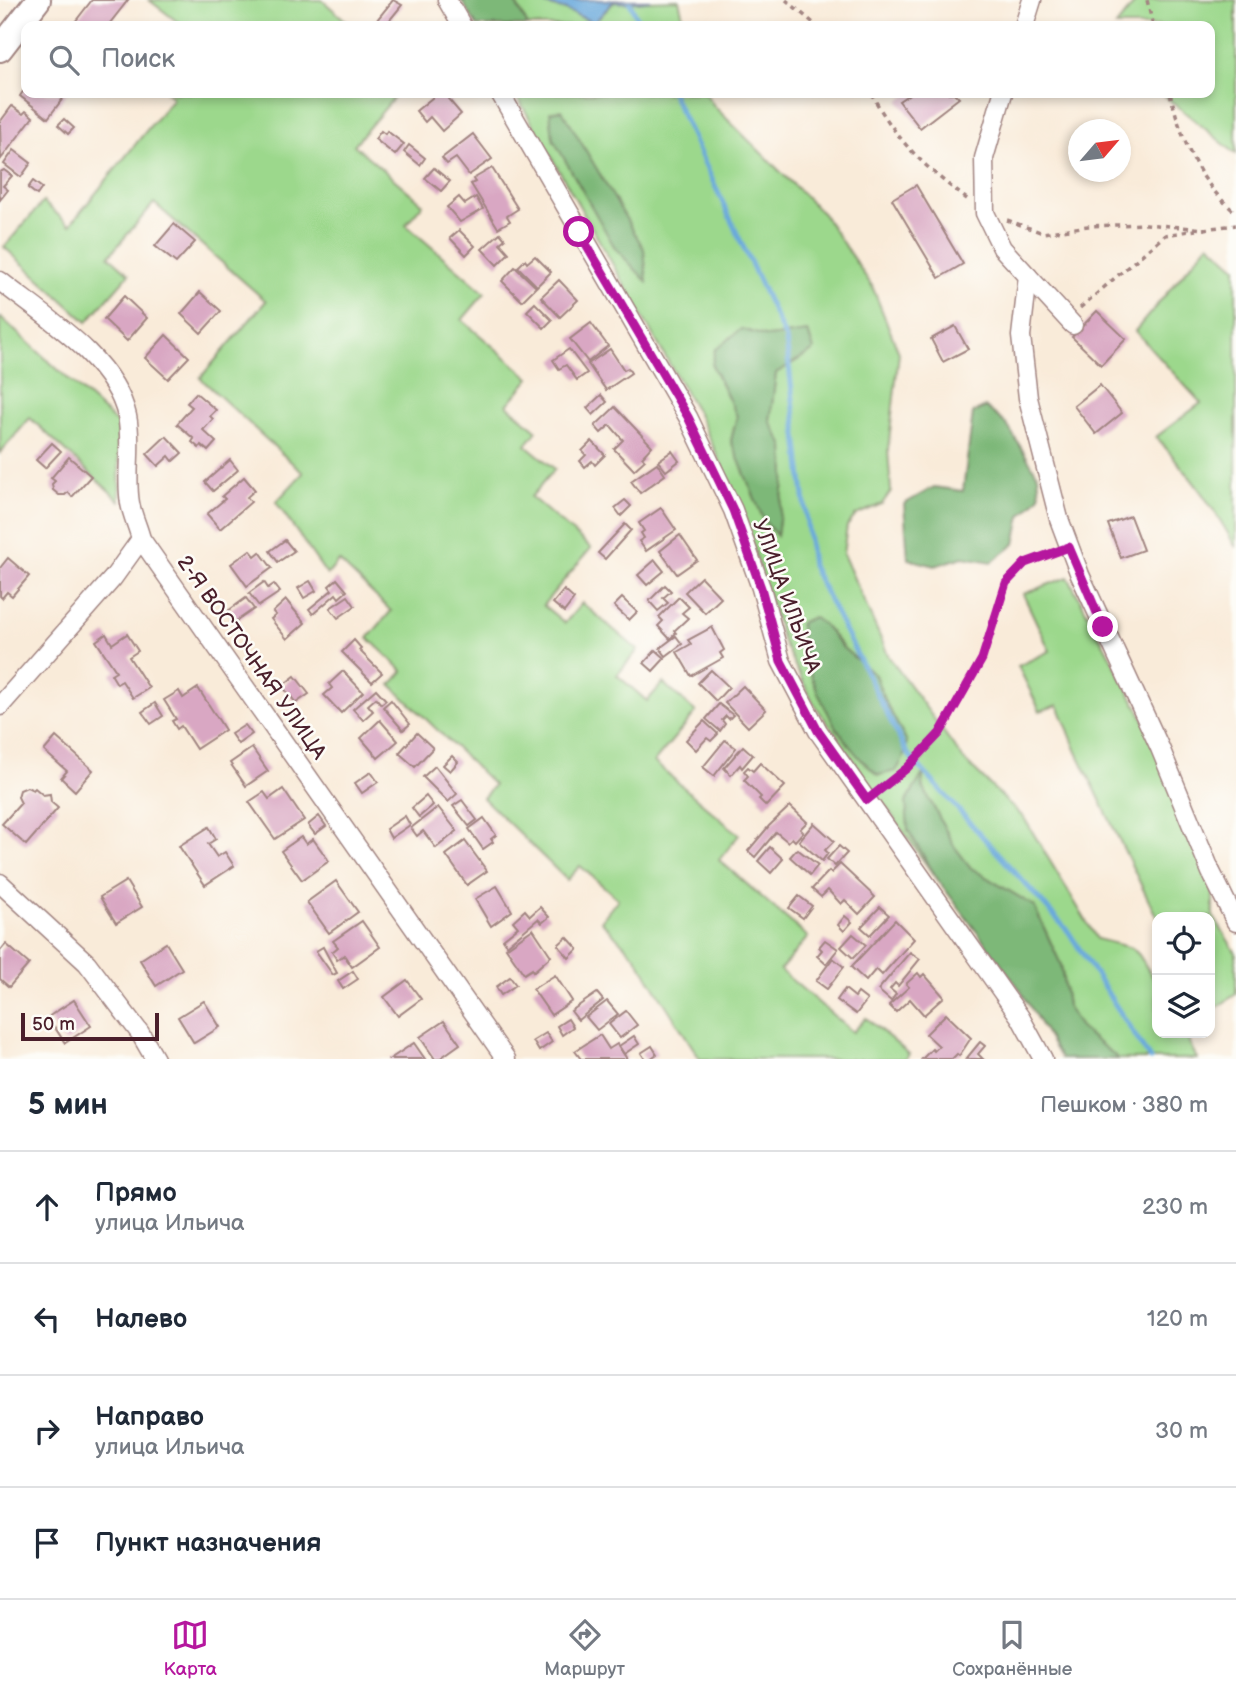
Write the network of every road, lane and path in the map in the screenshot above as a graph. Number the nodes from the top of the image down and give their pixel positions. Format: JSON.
{"nodes":[{"id":1,"x":38,"y":0,"type":"edge"},
{"id":2,"x":447,"y":0,"type":"edge"},
{"id":3,"x":786,"y":0,"type":"edge"},
{"id":4,"x":1032,"y":0,"type":"edge"},
{"id":5,"x":1147,"y":0,"type":"edge"},
{"id":6,"x":22,"y":21,"type":"edge"},
{"id":7,"x":459,"y":21,"type":"edge"},
{"id":8,"x":811,"y":21,"type":"edge"},
{"id":9,"x":1026,"y":21,"type":"edge"},
{"id":10,"x":1152,"y":21,"type":"edge"},
{"id":11,"x":21,"y":22,"type":"edge"},
{"id":12,"x":0,"y":49,"type":"edge"},
{"id":13,"x":503,"y":98,"type":"edge"},
{"id":14,"x":874,"y":98,"type":"edge"},
{"id":15,"x":1002,"y":98,"type":"edge"},
{"id":16,"x":1171,"y":98,"type":"edge"},
{"id":17,"x":985,"y":213,"type":"junction"},
{"id":18,"x":1236,"y":213,"type":"edge"},
{"id":19,"x":1236,"y":225,"type":"edge"},
{"id":20,"x":1205,"y":229,"type":"junction"},
{"id":21,"x":1028,"y":276,"type":"junction"},
{"id":22,"x":0,"y":281,"type":"edge"},
{"id":23,"x":1082,"y":307,"type":"dead end"},
{"id":24,"x":1073,"y":325,"type":"dead end"},
{"id":25,"x":141,"y":539,"type":"junction"},
{"id":26,"x":1069,"y":547,"type":"junction"},
{"id":27,"x":0,"y":706,"type":"edge"},
{"id":28,"x":867,"y":800,"type":"junction"},
{"id":29,"x":0,"y":883,"type":"edge"},
{"id":30,"x":1236,"y":922,"type":"edge"},
{"id":31,"x":155,"y":1059,"type":"edge"},
{"id":32,"x":506,"y":1059,"type":"edge"},
{"id":33,"x":1043,"y":1059,"type":"edge"}],
"edges":[{"from":1,"to":6,"type":"street"},
{"from":2,"to":7,"type":"street"},
{"from":3,"to":8,"type":"path"},
{"from":4,"to":9,"type":"street"},
{"from":5,"to":10,"type":"path"},
{"from":11,"to":12,"type":"street"},
{"from":13,"to":28,"type":"street","name":"УЛИЦА ИЛЬИЧА"},
{"from":14,"to":17,"type":"path"},
{"from":15,"to":17,"type":"street"},
{"from":16,"to":18,"type":"path"},
{"from":17,"to":20,"type":"path"},
{"from":17,"to":21,"type":"street"},
{"from":19,"to":20,"type":"path"},
{"from":20,"to":23,"type":"path"},
{"from":21,"to":24,"type":"street"},
{"from":21,"to":26,"type":"street"},
{"from":22,"to":25,"type":"street","name":"2-Я ВОСТОЧНАЯ УЛИЦА"},
{"from":25,"to":27,"type":"street"},
{"from":25,"to":32,"type":"street","name":"2-Я ВОСТОЧНАЯ УЛИЦА"},
{"from":26,"to":28,"type":"path"},
{"from":26,"to":30,"type":"street"},
{"from":28,"to":33,"type":"street","name":"УЛИЦА ИЛЬИЧА"},
{"from":29,"to":31,"type":"street"}]}
